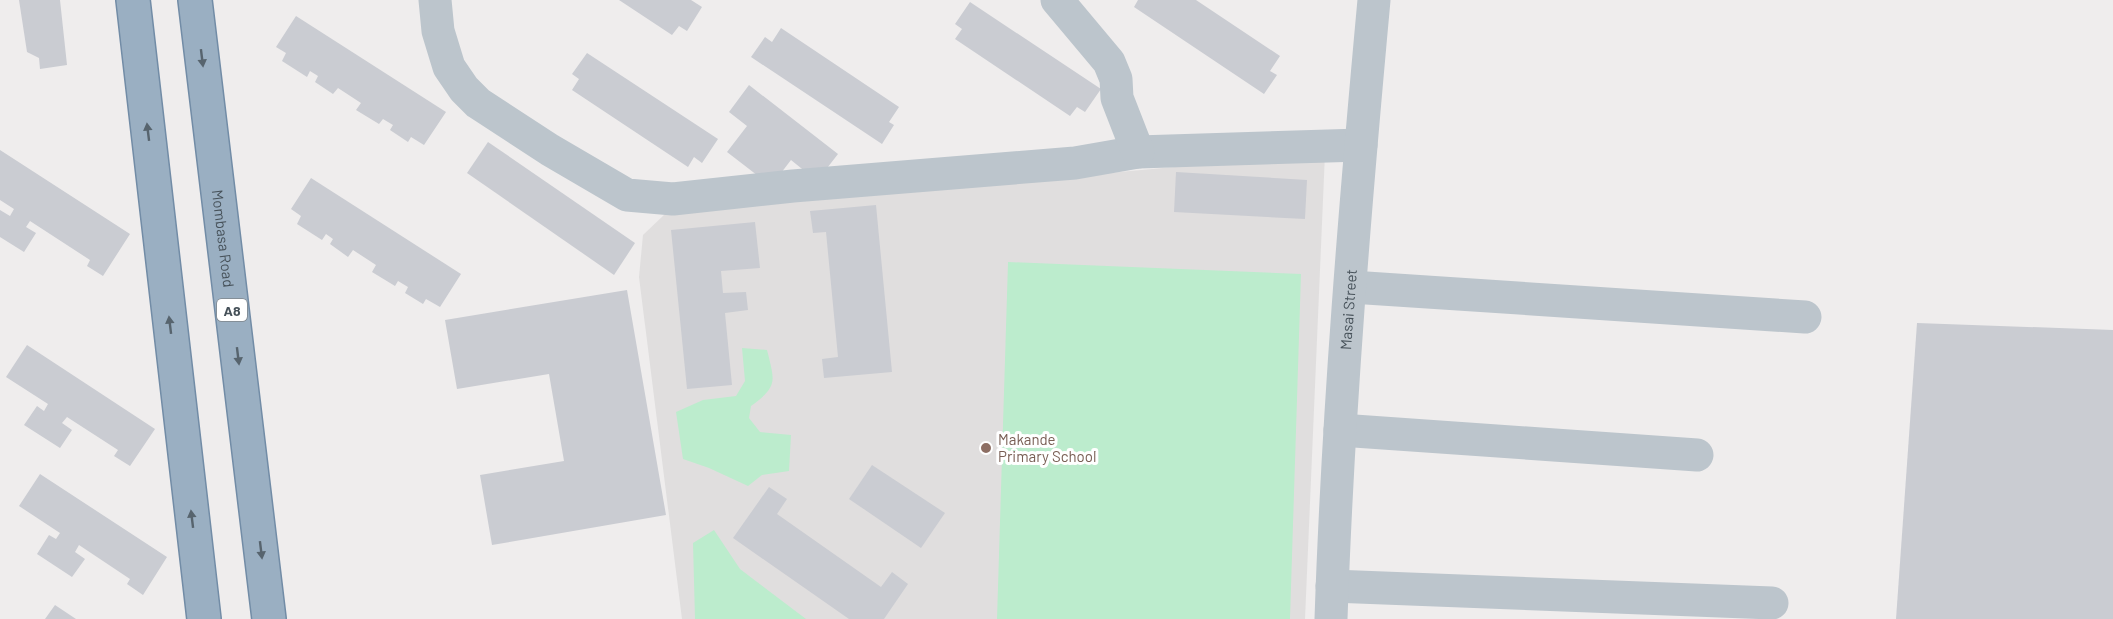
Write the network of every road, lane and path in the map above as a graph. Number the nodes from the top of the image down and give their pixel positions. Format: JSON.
{"nodes":[{"id":1,"x":133,"y":0,"type":"edge"},
{"id":2,"x":195,"y":0,"type":"edge"},
{"id":3,"x":435,"y":0,"type":"edge"},
{"id":4,"x":1057,"y":0,"type":"edge"},
{"id":5,"x":1374,"y":0,"type":"edge"},
{"id":6,"x":1361,"y":144,"type":"junction"},
{"id":7,"x":1138,"y":152,"type":"junction"},
{"id":8,"x":1351,"y":287,"type":"junction"},
{"id":9,"x":1805,"y":317,"type":"dead end"},
{"id":10,"x":1340,"y":430,"type":"junction"},
{"id":11,"x":1697,"y":455,"type":"dead end"},
{"id":12,"x":1332,"y":586,"type":"junction"},
{"id":13,"x":1772,"y":603,"type":"dead end"},
{"id":14,"x":204,"y":619,"type":"edge"},
{"id":15,"x":269,"y":619,"type":"edge"},
{"id":16,"x":1331,"y":619,"type":"edge"}],
"edges":[{"from":14,"to":1,"type":"highway","one_way":true},
{"from":2,"to":15,"type":"highway","name":"Mombasa Road","number":"A8","one_way":true},
{"from":3,"to":7,"type":"street"},
{"from":4,"to":7,"type":"street"},
{"from":5,"to":6,"type":"street","name":"Masai Street"},
{"from":6,"to":7,"type":"street"},
{"from":6,"to":8,"type":"street","name":"Masai Street"},
{"from":8,"to":9,"type":"street"},
{"from":8,"to":10,"type":"street","name":"Masai Street"},
{"from":10,"to":11,"type":"street"},
{"from":10,"to":12,"type":"street","name":"Masai Street"},
{"from":12,"to":13,"type":"street"},
{"from":12,"to":16,"type":"street","name":"Masai Street"}]}
